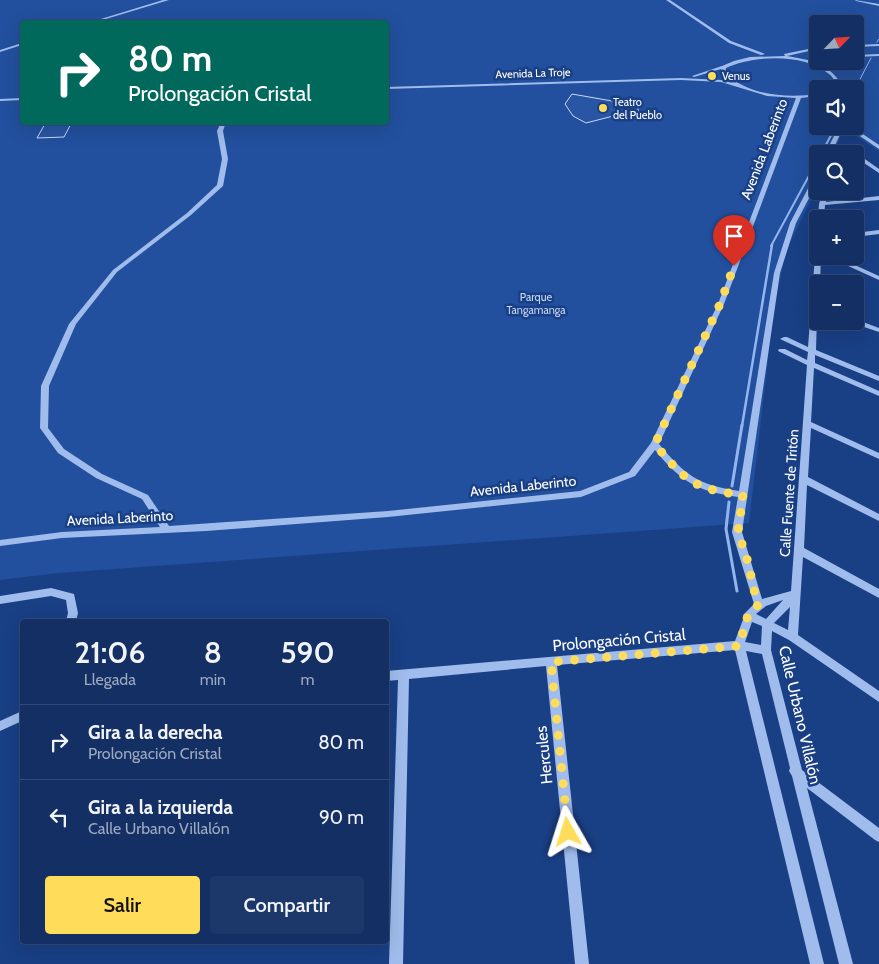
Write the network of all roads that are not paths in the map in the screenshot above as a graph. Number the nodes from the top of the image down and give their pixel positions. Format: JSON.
{"nodes":[{"id":1,"x":167,"y":0,"type":"edge"},
{"id":2,"x":668,"y":0,"type":"edge"},
{"id":3,"x":857,"y":0,"type":"edge"},
{"id":4,"x":879,"y":5,"type":"edge"},
{"id":5,"x":100,"y":20,"type":"edge"},
{"id":6,"x":730,"y":42,"type":"junction"},
{"id":7,"x":20,"y":45,"type":"edge"},
{"id":8,"x":864,"y":46,"type":"edge"},
{"id":9,"x":879,"y":46,"type":"edge"},
{"id":10,"x":733,"y":50,"type":"dead end"},
{"id":11,"x":809,"y":50,"type":"edge"},
{"id":12,"x":0,"y":51,"type":"edge"},
{"id":13,"x":864,"y":56,"type":"edge"},
{"id":14,"x":879,"y":56,"type":"edge"},
{"id":15,"x":771,"y":57,"type":"junction"},
{"id":16,"x":779,"y":57,"type":"junction"},
{"id":17,"x":809,"y":63,"type":"edge"},
{"id":18,"x":809,"y":63,"type":"edge"},
{"id":19,"x":803,"y":64,"type":"dead end"},
{"id":20,"x":724,"y":67,"type":"junction"},
{"id":21,"x":830,"y":70,"type":"edge"},
{"id":22,"x":681,"y":78,"type":"junction"},
{"id":23,"x":838,"y":80,"type":"edge"},
{"id":24,"x":738,"y":86,"type":"junction"},
{"id":25,"x":389,"y":88,"type":"edge"},
{"id":26,"x":809,"y":95,"type":"edge"},
{"id":27,"x":799,"y":96,"type":"junction"},
{"id":28,"x":20,"y":99,"type":"edge"},
{"id":29,"x":0,"y":100,"type":"edge"},
{"id":30,"x":223,"y":125,"type":"edge"},
{"id":31,"x":861,"y":135,"type":"edge"},
{"id":32,"x":879,"y":147,"type":"edge"},
{"id":33,"x":864,"y":161,"type":"edge"},
{"id":34,"x":879,"y":171,"type":"edge"},
{"id":35,"x":809,"y":192,"type":"edge"},
{"id":36,"x":879,"y":198,"type":"edge"},
{"id":37,"x":823,"y":200,"type":"edge"},
{"id":38,"x":822,"y":204,"type":"junction"},
{"id":39,"x":822,"y":210,"type":"edge"},
{"id":40,"x":879,"y":232,"type":"edge"},
{"id":41,"x":864,"y":234,"type":"edge"},
{"id":42,"x":850,"y":265,"type":"edge"},
{"id":43,"x":879,"y":273,"type":"edge"},
{"id":44,"x":870,"y":274,"type":"junction"},
{"id":45,"x":879,"y":278,"type":"edge"},
{"id":46,"x":864,"y":324,"type":"edge"},
{"id":47,"x":814,"y":330,"type":"edge"},
{"id":48,"x":879,"y":330,"type":"edge"},
{"id":49,"x":784,"y":339,"type":"dead end"},
{"id":50,"x":782,"y":351,"type":"dead end"},
{"id":51,"x":812,"y":351,"type":"junction"},
{"id":52,"x":811,"y":366,"type":"junction"},
{"id":53,"x":879,"y":379,"type":"edge"},
{"id":54,"x":877,"y":390,"type":"edge"},
{"id":55,"x":807,"y":422,"type":"junction"},
{"id":56,"x":655,"y":444,"type":"junction"},
{"id":57,"x":879,"y":456,"type":"edge"},
{"id":58,"x":804,"y":478,"type":"junction"},
{"id":59,"x":743,"y":495,"type":"junction"},
{"id":60,"x":879,"y":518,"type":"edge"},
{"id":61,"x":167,"y":530,"type":"junction"},
{"id":62,"x":0,"y":543,"type":"edge"},
{"id":63,"x":799,"y":550,"type":"junction"},
{"id":64,"x":796,"y":594,"type":"junction"},
{"id":65,"x":879,"y":594,"type":"edge"},
{"id":66,"x":0,"y":600,"type":"edge"},
{"id":67,"x":759,"y":604,"type":"junction"},
{"id":68,"x":748,"y":615,"type":"junction"},
{"id":69,"x":72,"y":619,"type":"edge"},
{"id":70,"x":767,"y":624,"type":"junction"},
{"id":71,"x":793,"y":637,"type":"junction"},
{"id":72,"x":739,"y":646,"type":"junction"},
{"id":73,"x":766,"y":650,"type":"junction"},
{"id":74,"x":551,"y":662,"type":"junction"},
{"id":75,"x":404,"y":675,"type":"junction"},
{"id":76,"x":389,"y":676,"type":"edge"},
{"id":77,"x":879,"y":697,"type":"edge"},
{"id":78,"x":20,"y":717,"type":"edge"},
{"id":79,"x":0,"y":726,"type":"edge"},
{"id":80,"x":795,"y":770,"type":"junction"},
{"id":81,"x":879,"y":836,"type":"edge"},
{"id":82,"x":396,"y":964,"type":"edge"},
{"id":83,"x":582,"y":964,"type":"edge"},
{"id":84,"x":817,"y":964,"type":"edge"},
{"id":85,"x":846,"y":964,"type":"edge"}],
"edges":[{"from":1,"to":5,"type":"street"},
{"from":2,"to":6,"type":"street"},
{"from":3,"to":4,"type":"street"},
{"from":6,"to":10,"type":"street"},
{"from":6,"to":15,"type":"street"},
{"from":7,"to":12,"type":"street"},
{"from":8,"to":9,"type":"street"},
{"from":11,"to":16,"type":"street"},
{"from":13,"to":14,"type":"street"},
{"from":15,"to":16,"type":"street"},
{"from":15,"to":20,"type":"street","name":"Avenida La Troje"},
{"from":16,"to":17,"type":"street"},
{"from":18,"to":19,"type":"street"},
{"from":20,"to":22,"type":"street","name":"Avenida La Troje"},
{"from":20,"to":24,"type":"street"},
{"from":21,"to":23,"type":"street"},
{"from":22,"to":24,"type":"street","name":"Avenida La Troje"},
{"from":22,"to":25,"type":"street","name":"Avenida La Troje"},
{"from":24,"to":27,"type":"street","name":"Avenida La Troje"},
{"from":26,"to":27,"type":"street","name":"Avenida La Troje"},
{"from":27,"to":56,"type":"street","name":"Avenida Laberinto"},
{"from":28,"to":29,"type":"street"},
{"from":30,"to":61,"type":"street"},
{"from":31,"to":32,"type":"street"},
{"from":33,"to":34,"type":"street"},
{"from":35,"to":59,"type":"street"},
{"from":36,"to":38,"type":"street"},
{"from":37,"to":38,"type":"street"},
{"from":38,"to":39,"type":"street"},
{"from":40,"to":41,"type":"street"},
{"from":42,"to":44,"type":"street"},
{"from":43,"to":44,"type":"street"},
{"from":44,"to":45,"type":"street"},
{"from":46,"to":48,"type":"street"},
{"from":47,"to":51,"type":"street","name":"Calle Fuente de Tritón"},
{"from":49,"to":51,"type":"street"},
{"from":50,"to":52,"type":"street"},
{"from":51,"to":52,"type":"street","name":"Calle Fuente de Tritón"},
{"from":51,"to":53,"type":"street"},
{"from":52,"to":54,"type":"street"},
{"from":52,"to":55,"type":"street","name":"Calle Fuente de Tritón"},
{"from":55,"to":57,"type":"street"},
{"from":55,"to":58,"type":"street","name":"Calle Fuente de Tritón"},
{"from":56,"to":59,"type":"street"},
{"from":56,"to":61,"type":"street","name":"Avenida Laberinto"},
{"from":58,"to":60,"type":"street"},
{"from":58,"to":63,"type":"street","name":"Calle Fuente de Tritón"},
{"from":59,"to":67,"type":"street"},
{"from":61,"to":62,"type":"street","name":"Avenida Laberinto"},
{"from":63,"to":64,"type":"street","name":"Calle Fuente de Tritón"},
{"from":63,"to":65,"type":"street"},
{"from":64,"to":67,"type":"street"},
{"from":64,"to":70,"type":"street"},
{"from":64,"to":71,"type":"street","name":"Calle Fuente de Tritón"},
{"from":66,"to":69,"type":"street"},
{"from":67,"to":68,"type":"street"},
{"from":68,"to":70,"type":"street"},
{"from":68,"to":72,"type":"street"},
{"from":70,"to":71,"type":"street"},
{"from":70,"to":73,"type":"street","name":"Calle Urbano Villalón"},
{"from":71,"to":77,"type":"street"},
{"from":72,"to":73,"type":"street","name":"Prolongación Cristal"},
{"from":72,"to":74,"type":"street","name":"Prolongación Cristal"},
{"from":72,"to":84,"type":"street"},
{"from":73,"to":80,"type":"street","name":"Calle Urbano Villalón"},
{"from":74,"to":75,"type":"street","name":"Prolongación Cristal"},
{"from":74,"to":83,"type":"street","name":"Hercules"},
{"from":75,"to":76,"type":"street","name":"Prolongación Cristal"},
{"from":75,"to":82,"type":"street"},
{"from":78,"to":79,"type":"street"},
{"from":80,"to":81,"type":"street"},
{"from":80,"to":85,"type":"street","name":"Calle Urbano Villalón"}]}
